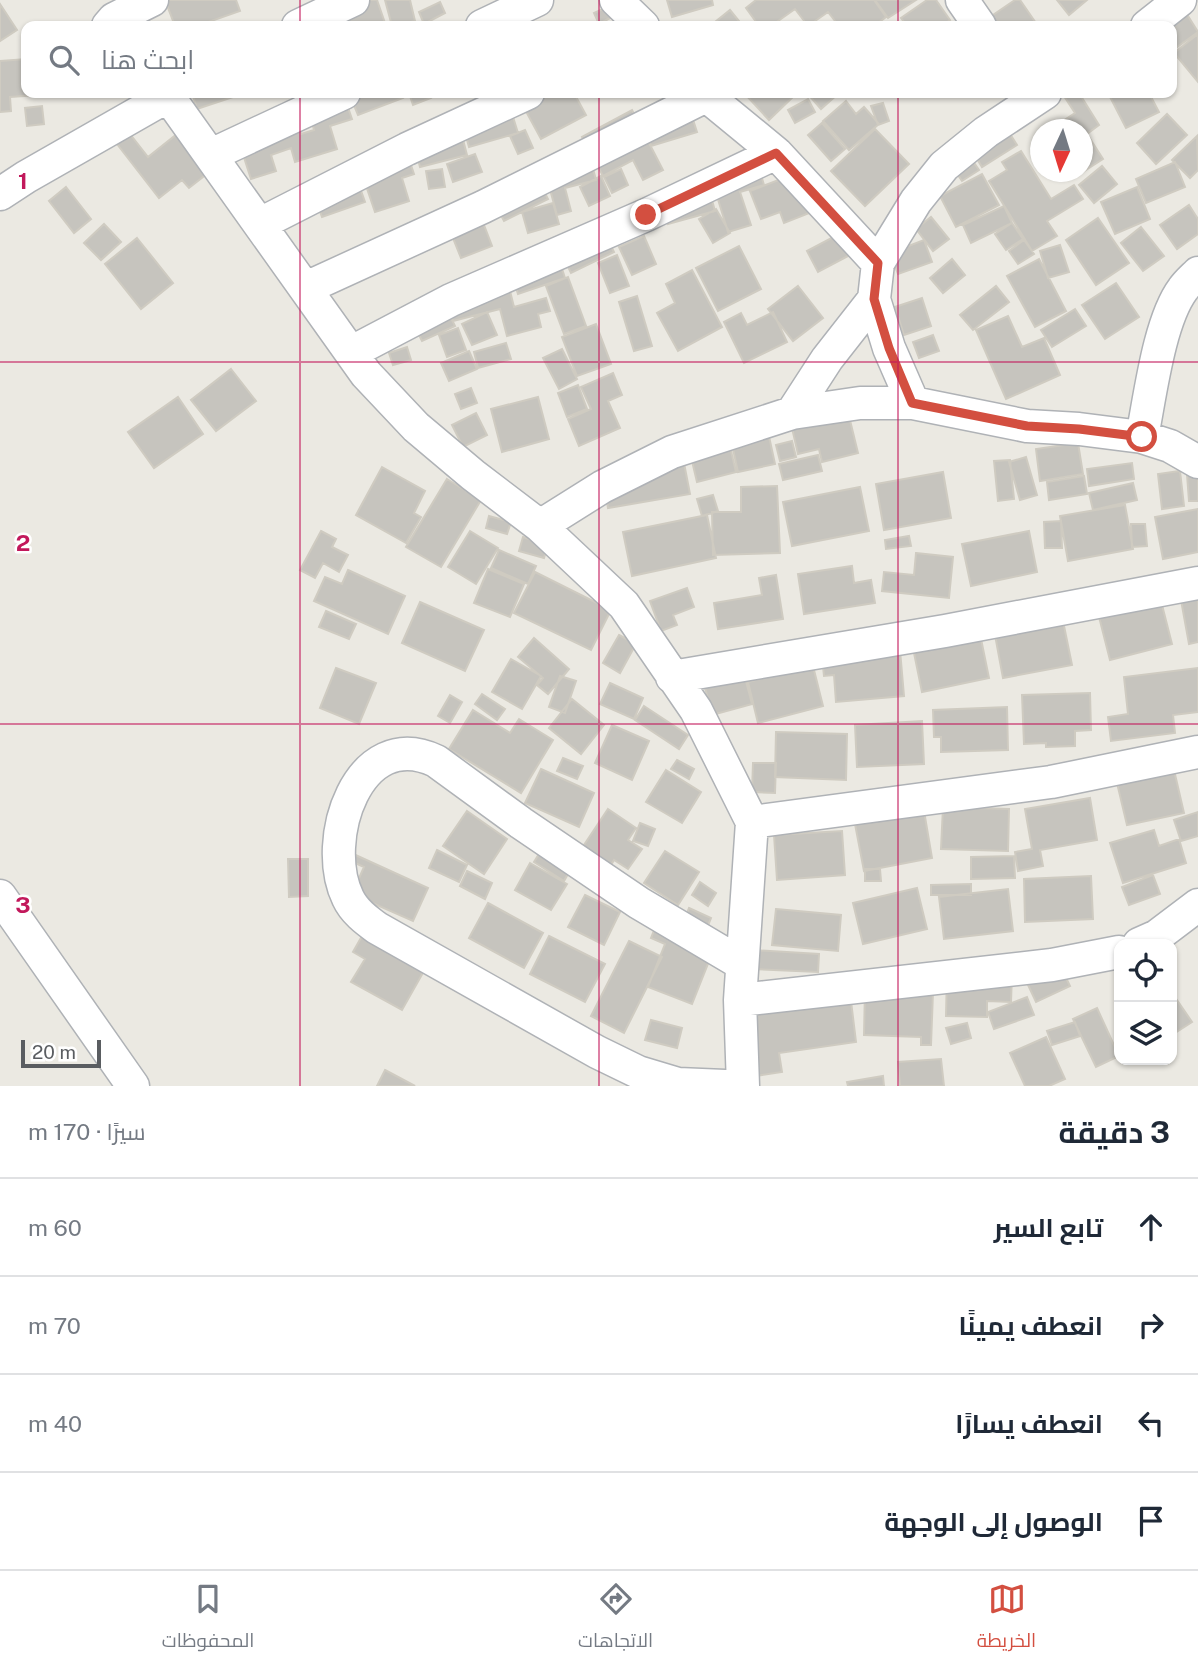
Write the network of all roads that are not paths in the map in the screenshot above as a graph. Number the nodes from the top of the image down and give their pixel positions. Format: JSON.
{"nodes":[{"id":1,"x":152,"y":0,"type":"edge"},
{"id":2,"x":353,"y":0,"type":"edge"},
{"id":3,"x":537,"y":0,"type":"edge"},
{"id":4,"x":616,"y":0,"type":"edge"},
{"id":5,"x":962,"y":0,"type":"edge"},
{"id":6,"x":1180,"y":0,"type":"edge"},
{"id":7,"x":112,"y":21,"type":"edge"},
{"id":8,"x":309,"y":21,"type":"edge"},
{"id":9,"x":493,"y":21,"type":"edge"},
{"id":10,"x":638,"y":21,"type":"edge"},
{"id":11,"x":977,"y":21,"type":"edge"},
{"id":12,"x":1153,"y":21,"type":"edge"},
{"id":13,"x":154,"y":98,"type":"edge"},
{"id":14,"x":174,"y":98,"type":"edge"},
{"id":15,"x":333,"y":98,"type":"edge"},
{"id":16,"x":517,"y":98,"type":"edge"},
{"id":17,"x":696,"y":98,"type":"edge"},
{"id":18,"x":709,"y":98,"type":"edge"},
{"id":19,"x":1031,"y":98,"type":"edge"},
{"id":20,"x":136,"y":102,"type":"edge"},
{"id":21,"x":776,"y":153,"type":"junction"},
{"id":22,"x":211,"y":155,"type":"junction"},
{"id":23,"x":0,"y":194,"type":"edge"},
{"id":24,"x":260,"y":223,"type":"junction"},
{"id":25,"x":878,"y":263,"type":"junction"},
{"id":26,"x":1198,"y":273,"type":"edge"},
{"id":27,"x":306,"y":288,"type":"junction"},
{"id":28,"x":874,"y":299,"type":"junction"},
{"id":29,"x":352,"y":352,"type":"junction"},
{"id":30,"x":912,"y":403,"type":"junction"},
{"id":31,"x":792,"y":412,"type":"junction"},
{"id":32,"x":1142,"y":437,"type":"junction"},
{"id":33,"x":1198,"y":462,"type":"edge"},
{"id":34,"x":540,"y":526,"type":"junction"},
{"id":35,"x":1198,"y":583,"type":"edge"},
{"id":36,"x":672,"y":677,"type":"junction"},
{"id":37,"x":1198,"y":752,"type":"edge"},
{"id":38,"x":752,"y":822,"type":"junction"},
{"id":39,"x":0,"y":896,"type":"edge"},
{"id":40,"x":1198,"y":905,"type":"edge"},
{"id":41,"x":1150,"y":939,"type":"edge"},
{"id":42,"x":1114,"y":953,"type":"edge"},
{"id":43,"x":743,"y":964,"type":"junction"},
{"id":44,"x":740,"y":1000,"type":"junction"},
{"id":45,"x":133,"y":1086,"type":"edge"},
{"id":46,"x":725,"y":1086,"type":"edge"},
{"id":47,"x":743,"y":1086,"type":"edge"}],
"edges":[{"from":1,"to":7,"type":"street"},
{"from":2,"to":8,"type":"street"},
{"from":3,"to":9,"type":"street"},
{"from":4,"to":10,"type":"street"},
{"from":5,"to":11,"type":"street"},
{"from":6,"to":12,"type":"street"},
{"from":13,"to":20,"type":"street"},
{"from":14,"to":22,"type":"street"},
{"from":15,"to":22,"type":"street"},
{"from":16,"to":24,"type":"street"},
{"from":17,"to":27,"type":"street"},
{"from":18,"to":21,"type":"street"},
{"from":19,"to":25,"type":"street"},
{"from":20,"to":23,"type":"street"},
{"from":21,"to":25,"type":"street"},
{"from":21,"to":29,"type":"street"},
{"from":22,"to":24,"type":"street"},
{"from":24,"to":27,"type":"street"},
{"from":25,"to":28,"type":"street"},
{"from":26,"to":32,"type":"street"},
{"from":27,"to":29,"type":"street"},
{"from":28,"to":30,"type":"street"},
{"from":28,"to":31,"type":"street"},
{"from":29,"to":34,"type":"street"},
{"from":30,"to":31,"type":"street"},
{"from":30,"to":32,"type":"street"},
{"from":31,"to":34,"type":"street"},
{"from":32,"to":33,"type":"street"},
{"from":34,"to":36,"type":"street"},
{"from":35,"to":36,"type":"street"},
{"from":36,"to":38,"type":"street"},
{"from":37,"to":38,"type":"street"},
{"from":38,"to":43,"type":"street"},
{"from":39,"to":45,"type":"street"},
{"from":40,"to":41,"type":"street"},
{"from":42,"to":44,"type":"street"},
{"from":43,"to":44,"type":"street"},
{"from":43,"to":46,"type":"street"},
{"from":44,"to":47,"type":"street"}]}
